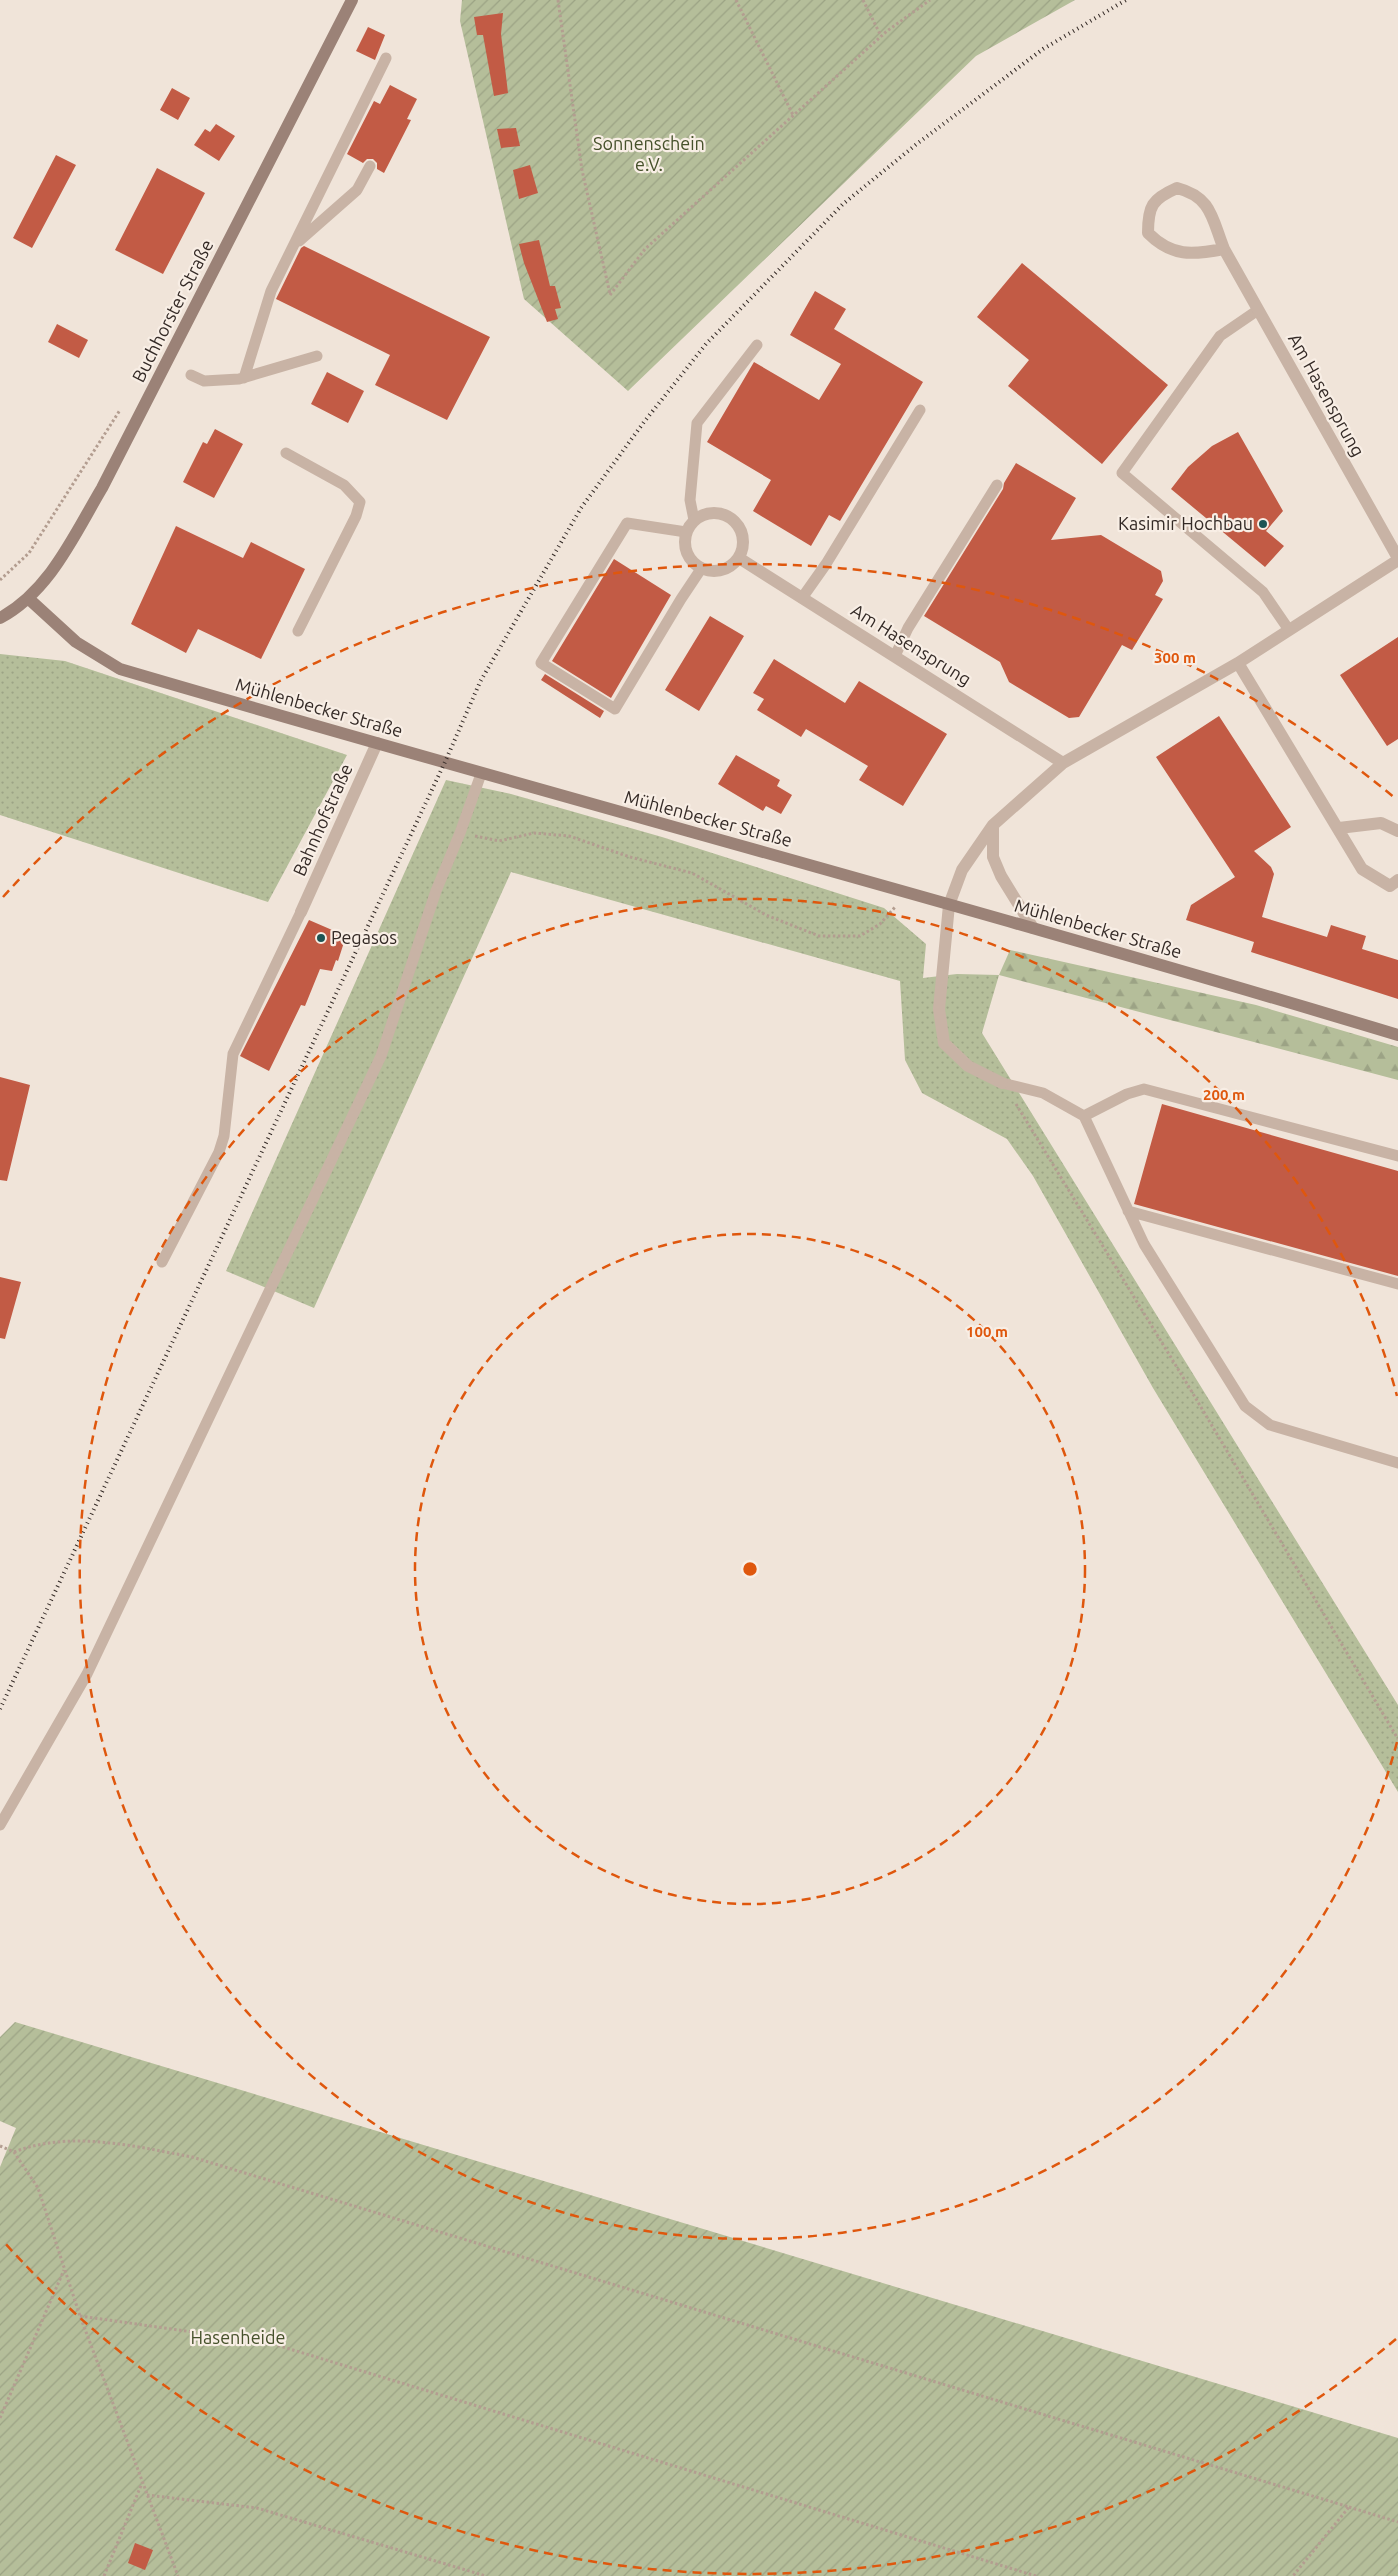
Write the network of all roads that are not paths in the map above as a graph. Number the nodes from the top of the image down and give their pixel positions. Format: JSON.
{"nodes":[{"id":1,"x":352,"y":0,"type":"edge"},
{"id":2,"x":386,"y":58,"type":"dead end"},
{"id":3,"x":370,"y":166,"type":"dead end"},
{"id":4,"x":292,"y":248,"type":"junction"},
{"id":5,"x":1224,"y":249,"type":"junction"},
{"id":6,"x":1258,"y":310,"type":"junction"},
{"id":7,"x":757,"y":345,"type":"dead end"},
{"id":8,"x":317,"y":356,"type":"dead end"},
{"id":9,"x":190,"y":375,"type":"dead end"},
{"id":10,"x":244,"y":378,"type":"junction"},
{"id":11,"x":920,"y":410,"type":"dead end"},
{"id":12,"x":286,"y":453,"type":"dead end"},
{"id":13,"x":997,"y":485,"type":"dead end"},
{"id":14,"x":694,"y":520,"type":"junction"},
{"id":15,"x":686,"y":532,"type":"junction"},
{"id":16,"x":739,"y":558,"type":"junction"},
{"id":17,"x":1398,"y":559,"type":"edge"},
{"id":18,"x":701,"y":569,"type":"junction"},
{"id":19,"x":802,"y":598,"type":"junction"},
{"id":20,"x":29,"y":599,"type":"junction"},
{"id":21,"x":0,"y":618,"type":"edge"},
{"id":22,"x":1289,"y":630,"type":"junction"},
{"id":23,"x":298,"y":632,"type":"dead end"},
{"id":24,"x":895,"y":656,"type":"junction"},
{"id":25,"x":1238,"y":663,"type":"junction"},
{"id":26,"x":377,"y":743,"type":"junction"},
{"id":27,"x":1063,"y":763,"type":"junction"},
{"id":28,"x":481,"y":774,"type":"junction"},
{"id":29,"x":993,"y":825,"type":"junction"},
{"id":30,"x":1339,"y":828,"type":"junction"},
{"id":31,"x":1398,"y":831,"type":"edge"},
{"id":32,"x":1398,"y":880,"type":"edge"},
{"id":33,"x":949,"y":905,"type":"junction"},
{"id":34,"x":301,"y":912,"type":"joint"},
{"id":35,"x":1033,"y":928,"type":"junction"},
{"id":36,"x":1398,"y":1036,"type":"edge"},
{"id":37,"x":1002,"y":1083,"type":"joint"},
{"id":38,"x":1084,"y":1116,"type":"junction"},
{"id":39,"x":1398,"y":1156,"type":"edge"},
{"id":40,"x":1128,"y":1211,"type":"junction"},
{"id":41,"x":162,"y":1262,"type":"dead end"},
{"id":42,"x":1398,"y":1284,"type":"edge"},
{"id":43,"x":1398,"y":1463,"type":"edge"},
{"id":44,"x":0,"y":1825,"type":"edge"}],
"edges":[{"from":1,"to":20,"type":"main road","name":"Buchhorster Straße"},
{"from":2,"to":4,"type":"lane"},
{"from":3,"to":4,"type":"lane"},
{"from":4,"to":10,"type":"lane"},
{"from":5,"to":5,"type":"street","name":"Am Hasensprung"},
{"from":5,"to":6,"type":"street","name":"Am Hasensprung"},
{"from":6,"to":17,"type":"street","name":"Am Hasensprung"},
{"from":6,"to":22,"type":"lane"},
{"from":7,"to":14,"type":"lane"},
{"from":8,"to":10,"type":"lane"},
{"from":9,"to":10,"type":"lane"},
{"from":11,"to":19,"type":"lane"},
{"from":12,"to":23,"type":"lane"},
{"from":13,"to":24,"type":"lane"},
{"from":14,"to":15,"type":"street"},
{"from":14,"to":16,"type":"street"},
{"from":15,"to":18,"type":"street"},
{"from":15,"to":18,"type":"lane"},
{"from":16,"to":18,"type":"street"},
{"from":16,"to":19,"type":"street","name":"Am Hasensprung"},
{"from":17,"to":22,"type":"street","name":"Am Hasensprung"},
{"from":19,"to":24,"type":"street","name":"Am Hasensprung"},
{"from":20,"to":21,"type":"main road","name":"Buchhorster Straße"},
{"from":20,"to":26,"type":"main road","name":"Mühlenbecker Straße"},
{"from":22,"to":25,"type":"street","name":"Am Hasensprung"},
{"from":24,"to":27,"type":"street","name":"Am Hasensprung"},
{"from":25,"to":27,"type":"street","name":"Am Hasensprung"},
{"from":25,"to":30,"type":"street"},
{"from":26,"to":28,"type":"main road","name":"Mühlenbecker Straße"},
{"from":26,"to":34,"type":"street","name":"Bahnhofstraße"},
{"from":27,"to":29,"type":"street","name":"Am Hasensprung"},
{"from":28,"to":33,"type":"main road","name":"Mühlenbecker Straße"},
{"from":28,"to":44,"type":"lane"},
{"from":29,"to":33,"type":"street","name":"Am Hasensprung"},
{"from":29,"to":35,"type":"street"},
{"from":30,"to":31,"type":"street"},
{"from":30,"to":32,"type":"street"},
{"from":33,"to":35,"type":"main road","name":"Mühlenbecker Straße"},
{"from":33,"to":37,"type":"street","name":"Am Hasensprung"},
{"from":34,"to":41,"type":"lane"},
{"from":35,"to":36,"type":"main road","name":"Mühlenbecker Straße"},
{"from":37,"to":38,"type":"lane"},
{"from":38,"to":39,"type":"lane"},
{"from":38,"to":40,"type":"lane"},
{"from":40,"to":42,"type":"lane"},
{"from":40,"to":43,"type":"lane"}]}
